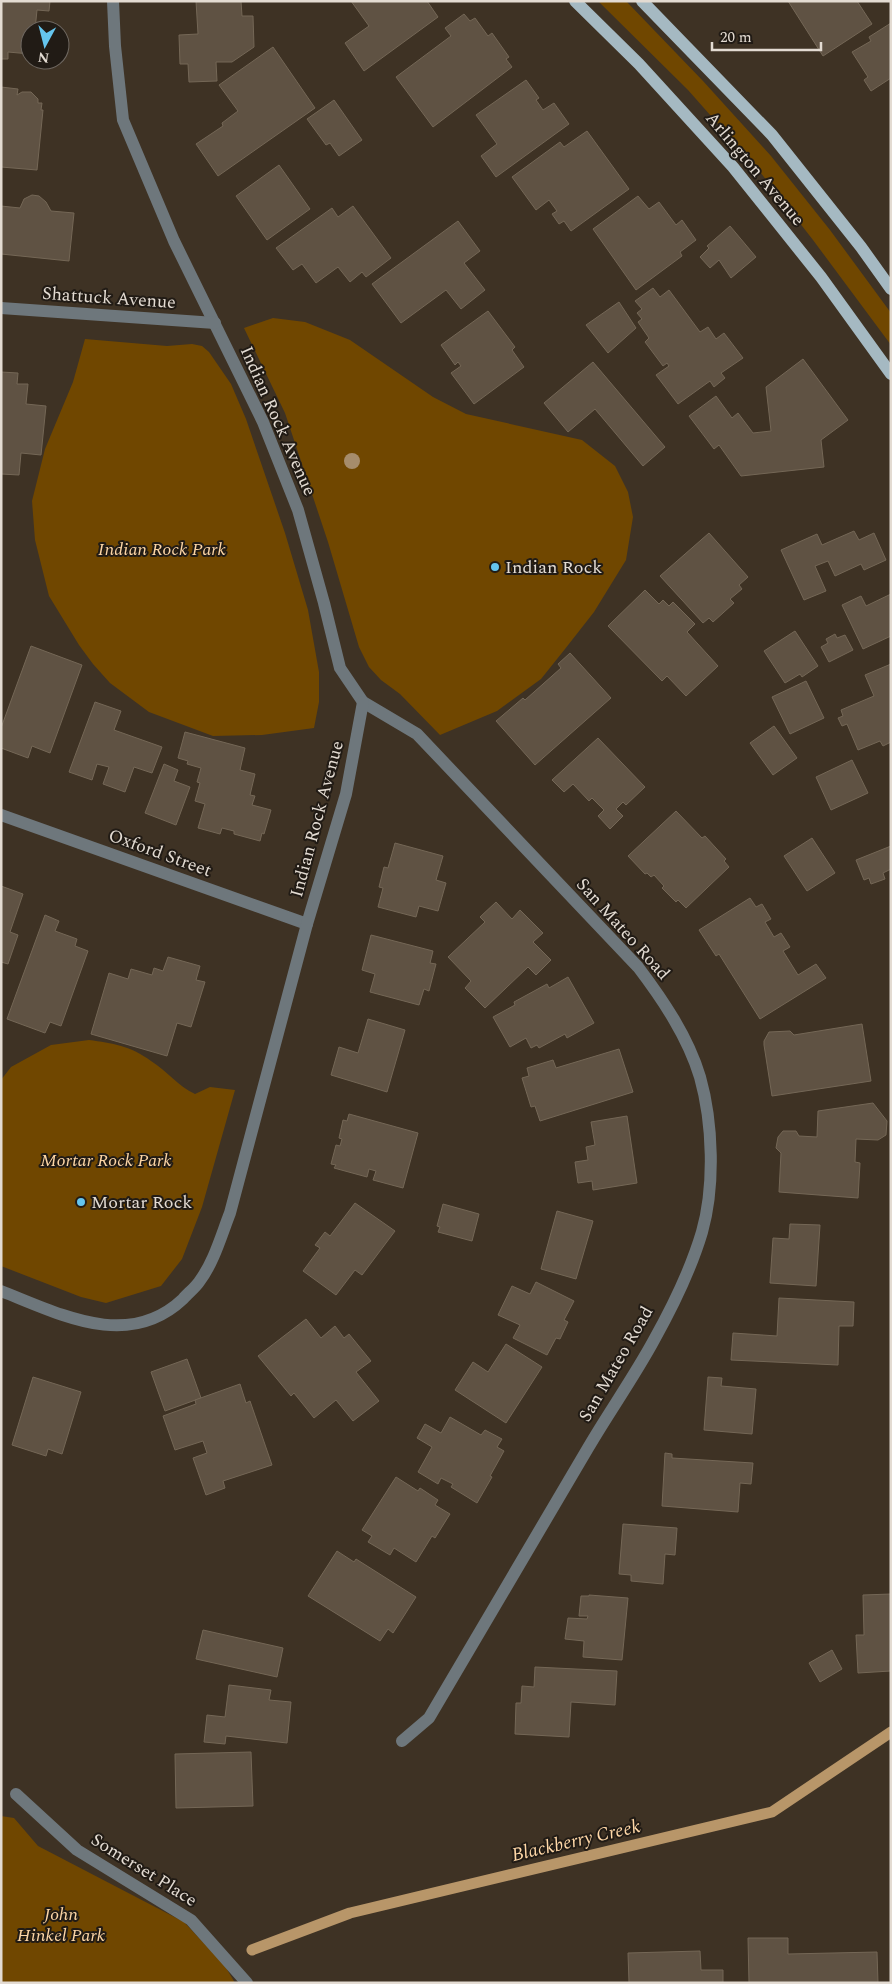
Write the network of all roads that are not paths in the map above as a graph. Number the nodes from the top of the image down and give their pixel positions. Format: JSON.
{"nodes":[{"id":1,"x":113,"y":1,"type":"edge"},
{"id":2,"x":575,"y":1,"type":"edge"},
{"id":3,"x":642,"y":1,"type":"edge"},
{"id":4,"x":891,"y":289,"type":"edge"},
{"id":5,"x":1,"y":308,"type":"edge"},
{"id":6,"x":215,"y":323,"type":"junction"},
{"id":7,"x":891,"y":374,"type":"edge"},
{"id":8,"x":363,"y":702,"type":"junction"},
{"id":9,"x":1,"y":815,"type":"edge"},
{"id":10,"x":307,"y":924,"type":"junction"},
{"id":11,"x":1,"y":1291,"type":"edge"},
{"id":12,"x":402,"y":1742,"type":"dead end"},
{"id":13,"x":16,"y":1794,"type":"dead end"},
{"id":14,"x":246,"y":1983,"type":"edge"}],
"edges":[{"from":1,"to":6,"type":"street","name":"Indian Rock Avenue"},
{"from":2,"to":7,"type":"main road","name":"Arlington Avenue"},
{"from":3,"to":4,"type":"main road","name":"Arlington Avenue"},
{"from":5,"to":6,"type":"street","name":"Shattuck Avenue"},
{"from":6,"to":8,"type":"street","name":"Indian Rock Avenue"},
{"from":8,"to":10,"type":"street","name":"Indian Rock Avenue"},
{"from":8,"to":12,"type":"street","name":"San Mateo Road"},
{"from":9,"to":10,"type":"street","name":"Oxford Street"},
{"from":10,"to":11,"type":"street","name":"Indian Rock Avenue"},
{"from":13,"to":14,"type":"street","name":"Somerset Place"}]}
